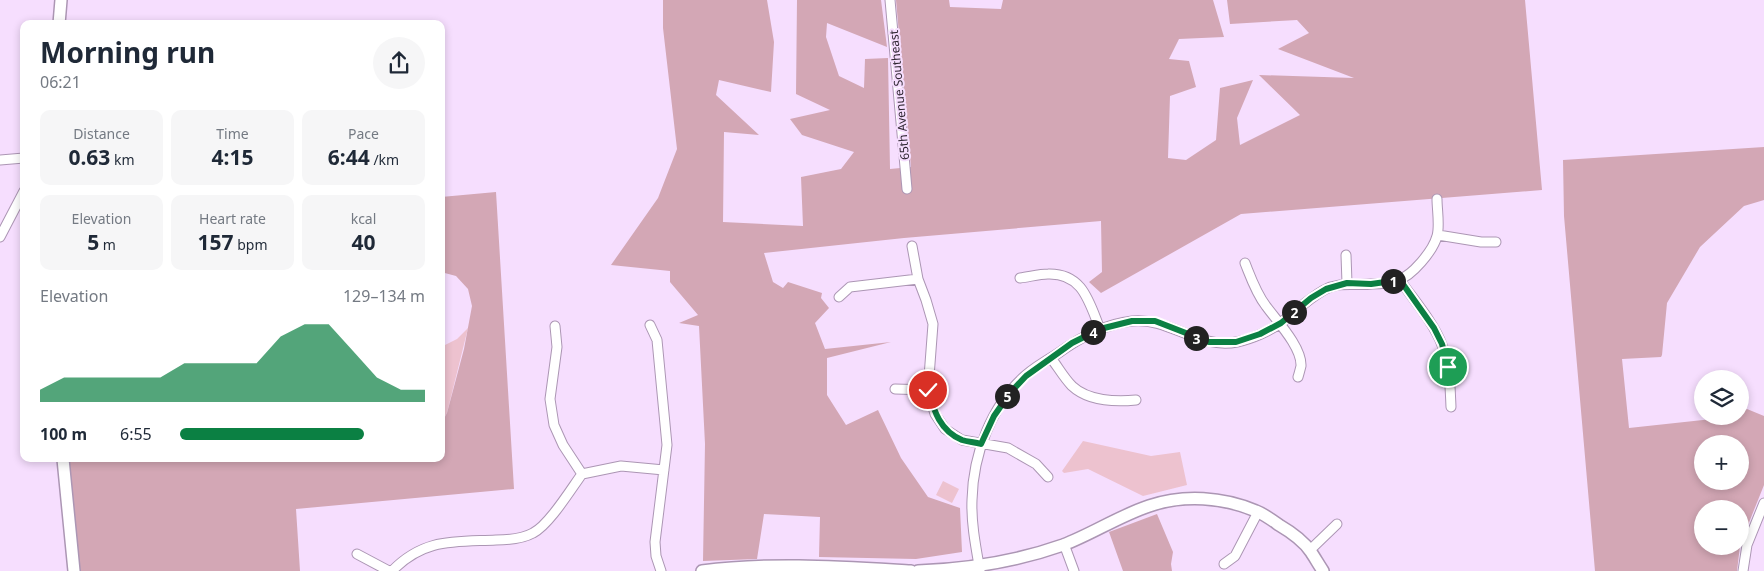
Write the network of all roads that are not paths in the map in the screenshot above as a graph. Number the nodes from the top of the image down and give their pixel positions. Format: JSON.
{"nodes":[{"id":1,"x":61,"y":0,"type":"edge"},
{"id":2,"x":890,"y":0,"type":"edge"},
{"id":3,"x":59,"y":20,"type":"edge"},
{"id":4,"x":20,"y":158,"type":"edge"},
{"id":5,"x":0,"y":160,"type":"edge"},
{"id":6,"x":907,"y":189,"type":"dead end"},
{"id":7,"x":20,"y":199,"type":"edge"},
{"id":8,"x":1437,"y":199,"type":"dead end"},
{"id":9,"x":1438,"y":235,"type":"junction"},
{"id":10,"x":0,"y":237,"type":"edge"},
{"id":11,"x":1496,"y":242,"type":"dead end"},
{"id":12,"x":912,"y":246,"type":"dead end"},
{"id":13,"x":1346,"y":255,"type":"dead end"},
{"id":14,"x":1245,"y":263,"type":"dead end"},
{"id":15,"x":1020,"y":278,"type":"dead end"},
{"id":16,"x":918,"y":279,"type":"junction"},
{"id":17,"x":1400,"y":280,"type":"junction"},
{"id":18,"x":1347,"y":283,"type":"junction"},
{"id":19,"x":839,"y":297,"type":"dead end"},
{"id":20,"x":1281,"y":323,"type":"junction"},
{"id":21,"x":650,"y":325,"type":"dead end"},
{"id":22,"x":555,"y":326,"type":"dead end"},
{"id":23,"x":1100,"y":329,"type":"junction"},
{"id":24,"x":1051,"y":358,"type":"junction"},
{"id":25,"x":1298,"y":377,"type":"dead end"},
{"id":26,"x":896,"y":389,"type":"dead end"},
{"id":27,"x":928,"y":390,"type":"junction"},
{"id":28,"x":1136,"y":400,"type":"dead end"},
{"id":29,"x":1451,"y":406,"type":"dead end"},
{"id":30,"x":981,"y":444,"type":"junction"},
{"id":31,"x":64,"y":462,"type":"edge"},
{"id":32,"x":664,"y":470,"type":"junction"},
{"id":33,"x":582,"y":474,"type":"junction"},
{"id":34,"x":1048,"y":477,"type":"dead end"},
{"id":35,"x":1764,"y":503,"type":"edge"},
{"id":36,"x":1258,"y":512,"type":"junction"},
{"id":37,"x":1338,"y":524,"type":"dead end"},
{"id":38,"x":1064,"y":544,"type":"junction"},
{"id":39,"x":1310,"y":550,"type":"junction"},
{"id":40,"x":357,"y":554,"type":"dead end"},
{"id":41,"x":1224,"y":564,"type":"dead end"},
{"id":42,"x":980,"y":569,"type":"edge"},
{"id":43,"x":74,"y":571,"type":"edge"},
{"id":44,"x":391,"y":571,"type":"edge"},
{"id":45,"x":661,"y":571,"type":"edge"},
{"id":46,"x":702,"y":571,"type":"edge"},
{"id":47,"x":911,"y":571,"type":"edge"},
{"id":48,"x":918,"y":571,"type":"edge"},
{"id":49,"x":1074,"y":571,"type":"edge"},
{"id":50,"x":1323,"y":571,"type":"edge"},
{"id":51,"x":1743,"y":571,"type":"edge"}],
"edges":[{"from":1,"to":3,"type":"street"},
{"from":2,"to":6,"type":"street","name":"65th Avenue Southeast"},
{"from":4,"to":5,"type":"street"},
{"from":7,"to":10,"type":"street"},
{"from":8,"to":9,"type":"street"},
{"from":9,"to":11,"type":"street"},
{"from":9,"to":17,"type":"street"},
{"from":12,"to":16,"type":"street"},
{"from":13,"to":18,"type":"street"},
{"from":14,"to":20,"type":"street"},
{"from":15,"to":23,"type":"street"},
{"from":16,"to":19,"type":"street"},
{"from":16,"to":27,"type":"street"},
{"from":17,"to":18,"type":"street"},
{"from":17,"to":29,"type":"street"},
{"from":18,"to":20,"type":"street"},
{"from":20,"to":23,"type":"street"},
{"from":20,"to":25,"type":"street"},
{"from":21,"to":32,"type":"street"},
{"from":22,"to":33,"type":"street"},
{"from":23,"to":24,"type":"street"},
{"from":24,"to":28,"type":"street"},
{"from":24,"to":30,"type":"street"},
{"from":26,"to":27,"type":"street"},
{"from":27,"to":30,"type":"street"},
{"from":30,"to":34,"type":"street"},
{"from":30,"to":42,"type":"street"},
{"from":31,"to":43,"type":"street"},
{"from":32,"to":33,"type":"street"},
{"from":32,"to":45,"type":"street"},
{"from":33,"to":44,"type":"street"},
{"from":35,"to":51,"type":"street"},
{"from":36,"to":38,"type":"street"},
{"from":36,"to":39,"type":"street"},
{"from":36,"to":41,"type":"street"},
{"from":37,"to":39,"type":"street"},
{"from":38,"to":42,"type":"street"},
{"from":38,"to":49,"type":"street"},
{"from":39,"to":50,"type":"street"},
{"from":40,"to":44,"type":"street"},
{"from":42,"to":48,"type":"street"},
{"from":46,"to":47,"type":"street"}]}
